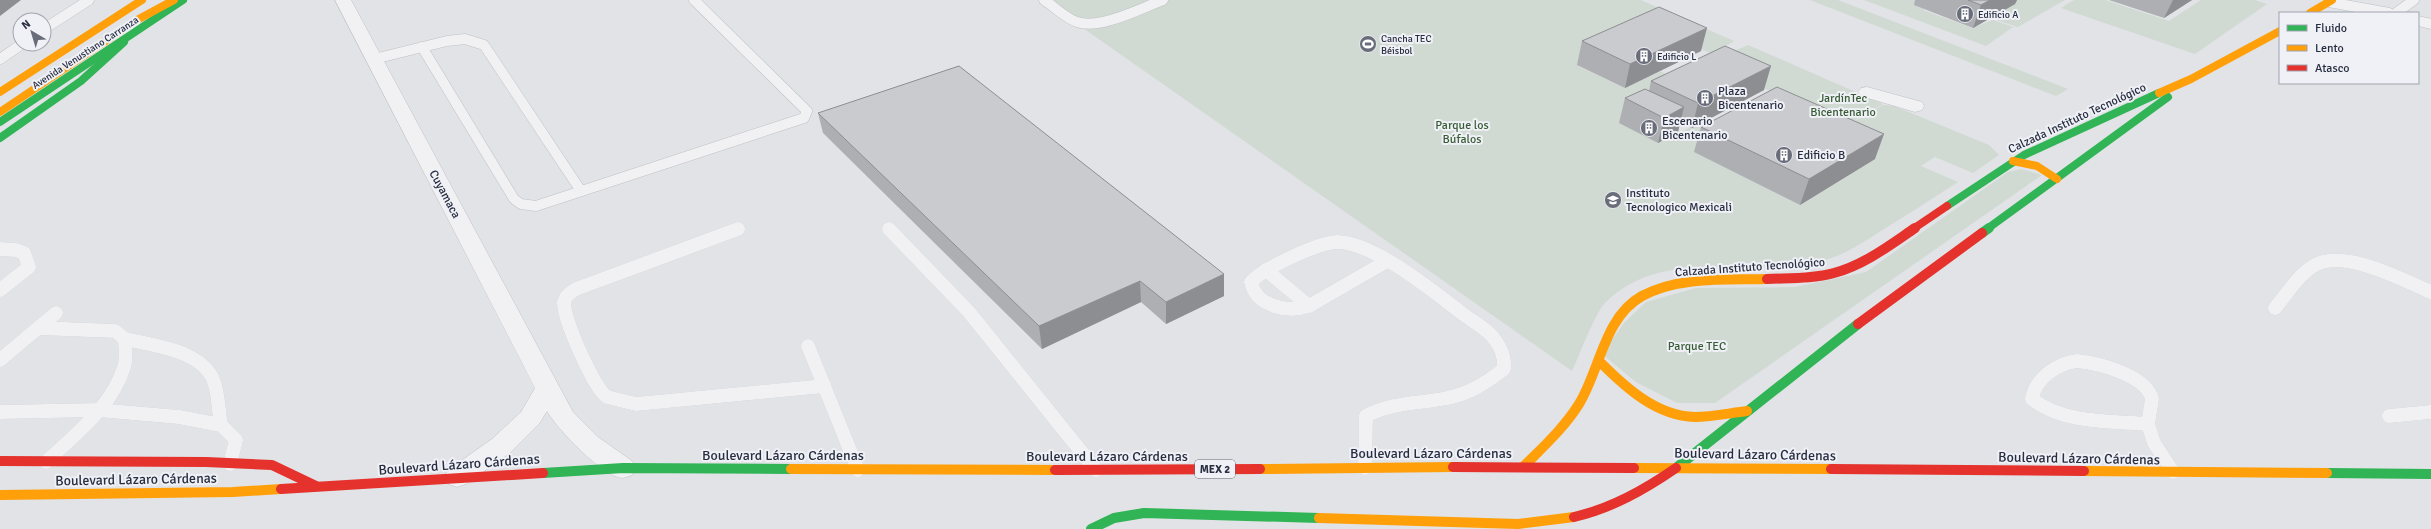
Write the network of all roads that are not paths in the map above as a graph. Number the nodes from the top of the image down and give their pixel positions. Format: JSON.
{"nodes":[{"id":1,"x":89,"y":0,"type":"edge"},
{"id":2,"x":142,"y":0,"type":"edge"},
{"id":3,"x":174,"y":0,"type":"edge"},
{"id":4,"x":183,"y":0,"type":"edge"},
{"id":5,"x":343,"y":0,"type":"edge"},
{"id":6,"x":694,"y":0,"type":"edge"},
{"id":7,"x":1044,"y":0,"type":"edge"},
{"id":8,"x":1163,"y":0,"type":"edge"},
{"id":9,"x":2414,"y":0,"type":"edge"},
{"id":10,"x":2331,"y":1,"type":"edge"},
{"id":11,"x":2312,"y":12,"type":"edge"},
{"id":12,"x":2384,"y":12,"type":"edge"},
{"id":13,"x":2397,"y":12,"type":"edge"},
{"id":14,"x":2419,"y":21,"type":"edge"},
{"id":15,"x":52,"y":24,"type":"edge"},
{"id":16,"x":2431,"y":24,"type":"edge"},
{"id":17,"x":2279,"y":32,"type":"edge"},
{"id":18,"x":134,"y":33,"type":"junction"},
{"id":19,"x":422,"y":47,"type":"junction"},
{"id":20,"x":12,"y":51,"type":"edge"},
{"id":21,"x":0,"y":59,"type":"edge"},
{"id":22,"x":374,"y":59,"type":"junction"},
{"id":23,"x":2192,"y":79,"type":"junction"},
{"id":24,"x":0,"y":92,"type":"edge"},
{"id":25,"x":1867,"y":92,"type":"dead end"},
{"id":26,"x":1915,"y":106,"type":"dead end"},
{"id":27,"x":0,"y":112,"type":"edge"},
{"id":28,"x":0,"y":122,"type":"edge"},
{"id":29,"x":0,"y":138,"type":"edge"},
{"id":30,"x":2013,"y":161,"type":"junction"},
{"id":31,"x":2057,"y":179,"type":"junction"},
{"id":32,"x":581,"y":191,"type":"junction"},
{"id":33,"x":738,"y":229,"type":"dead end"},
{"id":34,"x":889,"y":229,"type":"dead end"},
{"id":35,"x":0,"y":249,"type":"edge"},
{"id":36,"x":1387,"y":261,"type":"junction"},
{"id":37,"x":1266,"y":270,"type":"junction"},
{"id":38,"x":0,"y":280,"type":"edge"},
{"id":39,"x":13,"y":281,"type":"junction"},
{"id":40,"x":0,"y":290,"type":"edge"},
{"id":41,"x":2431,"y":292,"type":"edge"},
{"id":42,"x":1309,"y":306,"type":"junction"},
{"id":43,"x":2275,"y":308,"type":"dead end"},
{"id":44,"x":56,"y":312,"type":"dead end"},
{"id":45,"x":38,"y":328,"type":"junction"},
{"id":46,"x":125,"y":339,"type":"junction"},
{"id":47,"x":808,"y":346,"type":"dead end"},
{"id":48,"x":0,"y":360,"type":"edge"},
{"id":49,"x":1599,"y":361,"type":"junction"},
{"id":50,"x":824,"y":386,"type":"junction"},
{"id":51,"x":547,"y":389,"type":"junction"},
{"id":52,"x":98,"y":410,"type":"junction"},
{"id":53,"x":1747,"y":411,"type":"junction"},
{"id":54,"x":0,"y":412,"type":"edge"},
{"id":55,"x":2431,"y":412,"type":"edge"},
{"id":56,"x":2389,"y":416,"type":"dead end"},
{"id":57,"x":2148,"y":424,"type":"junction"},
{"id":58,"x":221,"y":425,"type":"junction"},
{"id":59,"x":0,"y":461,"type":"edge"},
{"id":60,"x":46,"y":462,"type":"junction"},
{"id":61,"x":230,"y":464,"type":"junction"},
{"id":62,"x":1523,"y":466,"type":"junction"},
{"id":63,"x":623,"y":468,"type":"junction"},
{"id":64,"x":1365,"y":468,"type":"junction"},
{"id":65,"x":1676,"y":468,"type":"junction"},
{"id":66,"x":858,"y":470,"type":"junction"},
{"id":67,"x":1096,"y":470,"type":"junction"},
{"id":68,"x":2173,"y":472,"type":"junction"},
{"id":69,"x":2431,"y":474,"type":"edge"},
{"id":70,"x":457,"y":477,"type":"junction"},
{"id":71,"x":317,"y":486,"type":"junction"},
{"id":72,"x":0,"y":495,"type":"edge"},
{"id":73,"x":1091,"y":529,"type":"edge"}],
"edges":[{"from":1,"to":15,"type":"lane"},
{"from":2,"to":24,"type":"main road","name":"Avenida Venustiano Carranza"},
{"from":3,"to":27,"type":"main road"},
{"from":4,"to":18,"type":"main road","name":"Avenida Venustiano Carranza"},
{"from":5,"to":22,"type":"street","name":"Cuyamaca"},
{"from":6,"to":32,"type":"lane"},
{"from":7,"to":8,"type":"lane"},
{"from":9,"to":13,"type":"lane"},
{"from":10,"to":11,"type":"main road"},
{"from":10,"to":12,"type":"lane"},
{"from":14,"to":16,"type":"lane"},
{"from":17,"to":23,"type":"main road","name":"Calzada Instituto Tecnológico"},
{"from":18,"to":28,"type":"main road","name":"Avenida Venustiano Carranza"},
{"from":18,"to":29,"type":"main road"},
{"from":19,"to":22,"type":"lane"},
{"from":19,"to":32,"type":"lane"},
{"from":19,"to":32,"type":"lane"},
{"from":20,"to":21,"type":"lane"},
{"from":22,"to":51,"type":"street","name":"Cuyamaca"},
{"from":23,"to":30,"type":"main road","name":"Calzada Instituto Tecnológico"},
{"from":23,"to":31,"type":"main road","name":"Calzada Instituto Tecnológico"},
{"from":25,"to":26,"type":"street"},
{"from":30,"to":31,"type":"main road"},
{"from":30,"to":49,"type":"main road","name":"Calzada Instituto Tecnológico"},
{"from":31,"to":53,"type":"main road","name":"Calzada Instituto Tecnológico"},
{"from":33,"to":50,"type":"lane"},
{"from":34,"to":67,"type":"lane"},
{"from":35,"to":39,"type":"lane"},
{"from":36,"to":37,"type":"lane"},
{"from":36,"to":42,"type":"lane"},
{"from":36,"to":64,"type":"lane"},
{"from":37,"to":42,"type":"lane"},
{"from":37,"to":42,"type":"lane"},
{"from":38,"to":39,"type":"lane"},
{"from":39,"to":40,"type":"lane"},
{"from":41,"to":43,"type":"lane"},
{"from":44,"to":45,"type":"lane"},
{"from":45,"to":46,"type":"lane"},
{"from":45,"to":48,"type":"lane"},
{"from":46,"to":52,"type":"lane"},
{"from":46,"to":58,"type":"lane"},
{"from":47,"to":50,"type":"lane"},
{"from":49,"to":53,"type":"main road"},
{"from":49,"to":62,"type":"main road","name":"Calzada Instituto Tecnológico"},
{"from":50,"to":66,"type":"lane"},
{"from":51,"to":63,"type":"street","name":"Cuyamaca"},
{"from":51,"to":70,"type":"street"},
{"from":52,"to":54,"type":"lane"},
{"from":52,"to":58,"type":"lane"},
{"from":52,"to":60,"type":"lane"},
{"from":53,"to":65,"type":"main road","name":"Calzada Instituto Tecnológico"},
{"from":55,"to":56,"type":"lane"},
{"from":57,"to":57,"type":"lane"},
{"from":57,"to":68,"type":"lane"},
{"from":58,"to":61,"type":"lane"},
{"from":59,"to":60,"type":"main road"},
{"from":60,"to":61,"type":"main road"},
{"from":61,"to":71,"type":"main road"},
{"from":62,"to":64,"type":"main road","name":"Boulevard Lázaro Cárdenas","number":"MEX 2"},
{"from":62,"to":65,"type":"main road","name":"Boulevard Lázaro Cárdenas","number":"MEX 2"},
{"from":63,"to":66,"type":"main road","name":"Boulevard Lázaro Cárdenas","number":"MEX 2"},
{"from":63,"to":70,"type":"main road","name":"Boulevard Lázaro Cárdenas","number":"MEX 2"},
{"from":64,"to":67,"type":"main road","name":"Boulevard Lázaro Cárdenas","number":"MEX 2"},
{"from":65,"to":68,"type":"main road","name":"Boulevard Lázaro Cárdenas","number":"MEX 2"},
{"from":65,"to":73,"type":"main road","name":"Calzada Instituto Tecnológico"},
{"from":66,"to":67,"type":"main road","name":"Boulevard Lázaro Cárdenas","number":"MEX 2"},
{"from":68,"to":69,"type":"main road","name":"Boulevard Lázaro Cárdenas","number":"MEX 2"},
{"from":70,"to":71,"type":"main road","name":"Boulevard Lázaro Cárdenas","number":"MEX 2"},
{"from":71,"to":72,"type":"main road","name":"Boulevard Lázaro Cárdenas","number":"MEX 2"}]}
